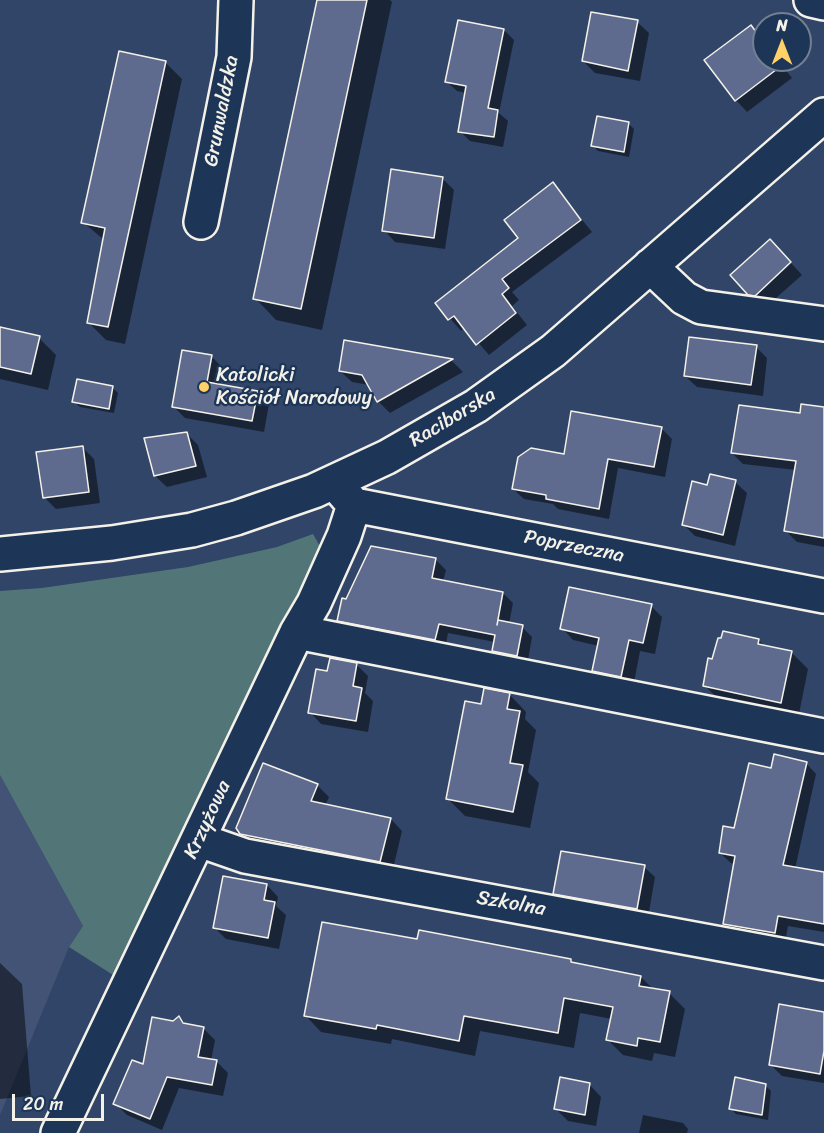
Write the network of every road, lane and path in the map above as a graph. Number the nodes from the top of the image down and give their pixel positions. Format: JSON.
{"nodes":[{"id":1,"x":237,"y":0,"type":"edge"},
{"id":2,"x":811,"y":0,"type":"edge"},
{"id":3,"x":824,"y":3,"type":"edge"},
{"id":4,"x":824,"y":115,"type":"edge"},
{"id":5,"x":201,"y":222,"type":"dead end"},
{"id":6,"x":650,"y":266,"type":"junction"},
{"id":7,"x":824,"y":324,"type":"edge"},
{"id":8,"x":345,"y":493,"type":"junction"},
{"id":9,"x":0,"y":554,"type":"edge"},
{"id":10,"x":824,"y":596,"type":"edge"},
{"id":11,"x":297,"y":632,"type":"junction"},
{"id":12,"x":824,"y":736,"type":"edge"},
{"id":13,"x":199,"y":840,"type":"junction"},
{"id":14,"x":824,"y":963,"type":"edge"},
{"id":15,"x":58,"y":1133,"type":"edge"}],
"edges":[{"from":1,"to":5,"type":"street","name":"Grunwaldzka"},
{"from":2,"to":3,"type":"street"},
{"from":4,"to":6,"type":"street","name":"Raciborska"},
{"from":6,"to":7,"type":"street"},
{"from":6,"to":8,"type":"street","name":"Raciborska"},
{"from":8,"to":9,"type":"street","name":"Raciborska"},
{"from":8,"to":10,"type":"street","name":"Poprzeczna"},
{"from":8,"to":11,"type":"street","name":"Krzyżowa"},
{"from":11,"to":12,"type":"street"},
{"from":11,"to":13,"type":"street","name":"Krzyżowa"},
{"from":13,"to":14,"type":"street","name":"Szkolna"},
{"from":13,"to":15,"type":"street","name":"Krzyżowa"}]}
